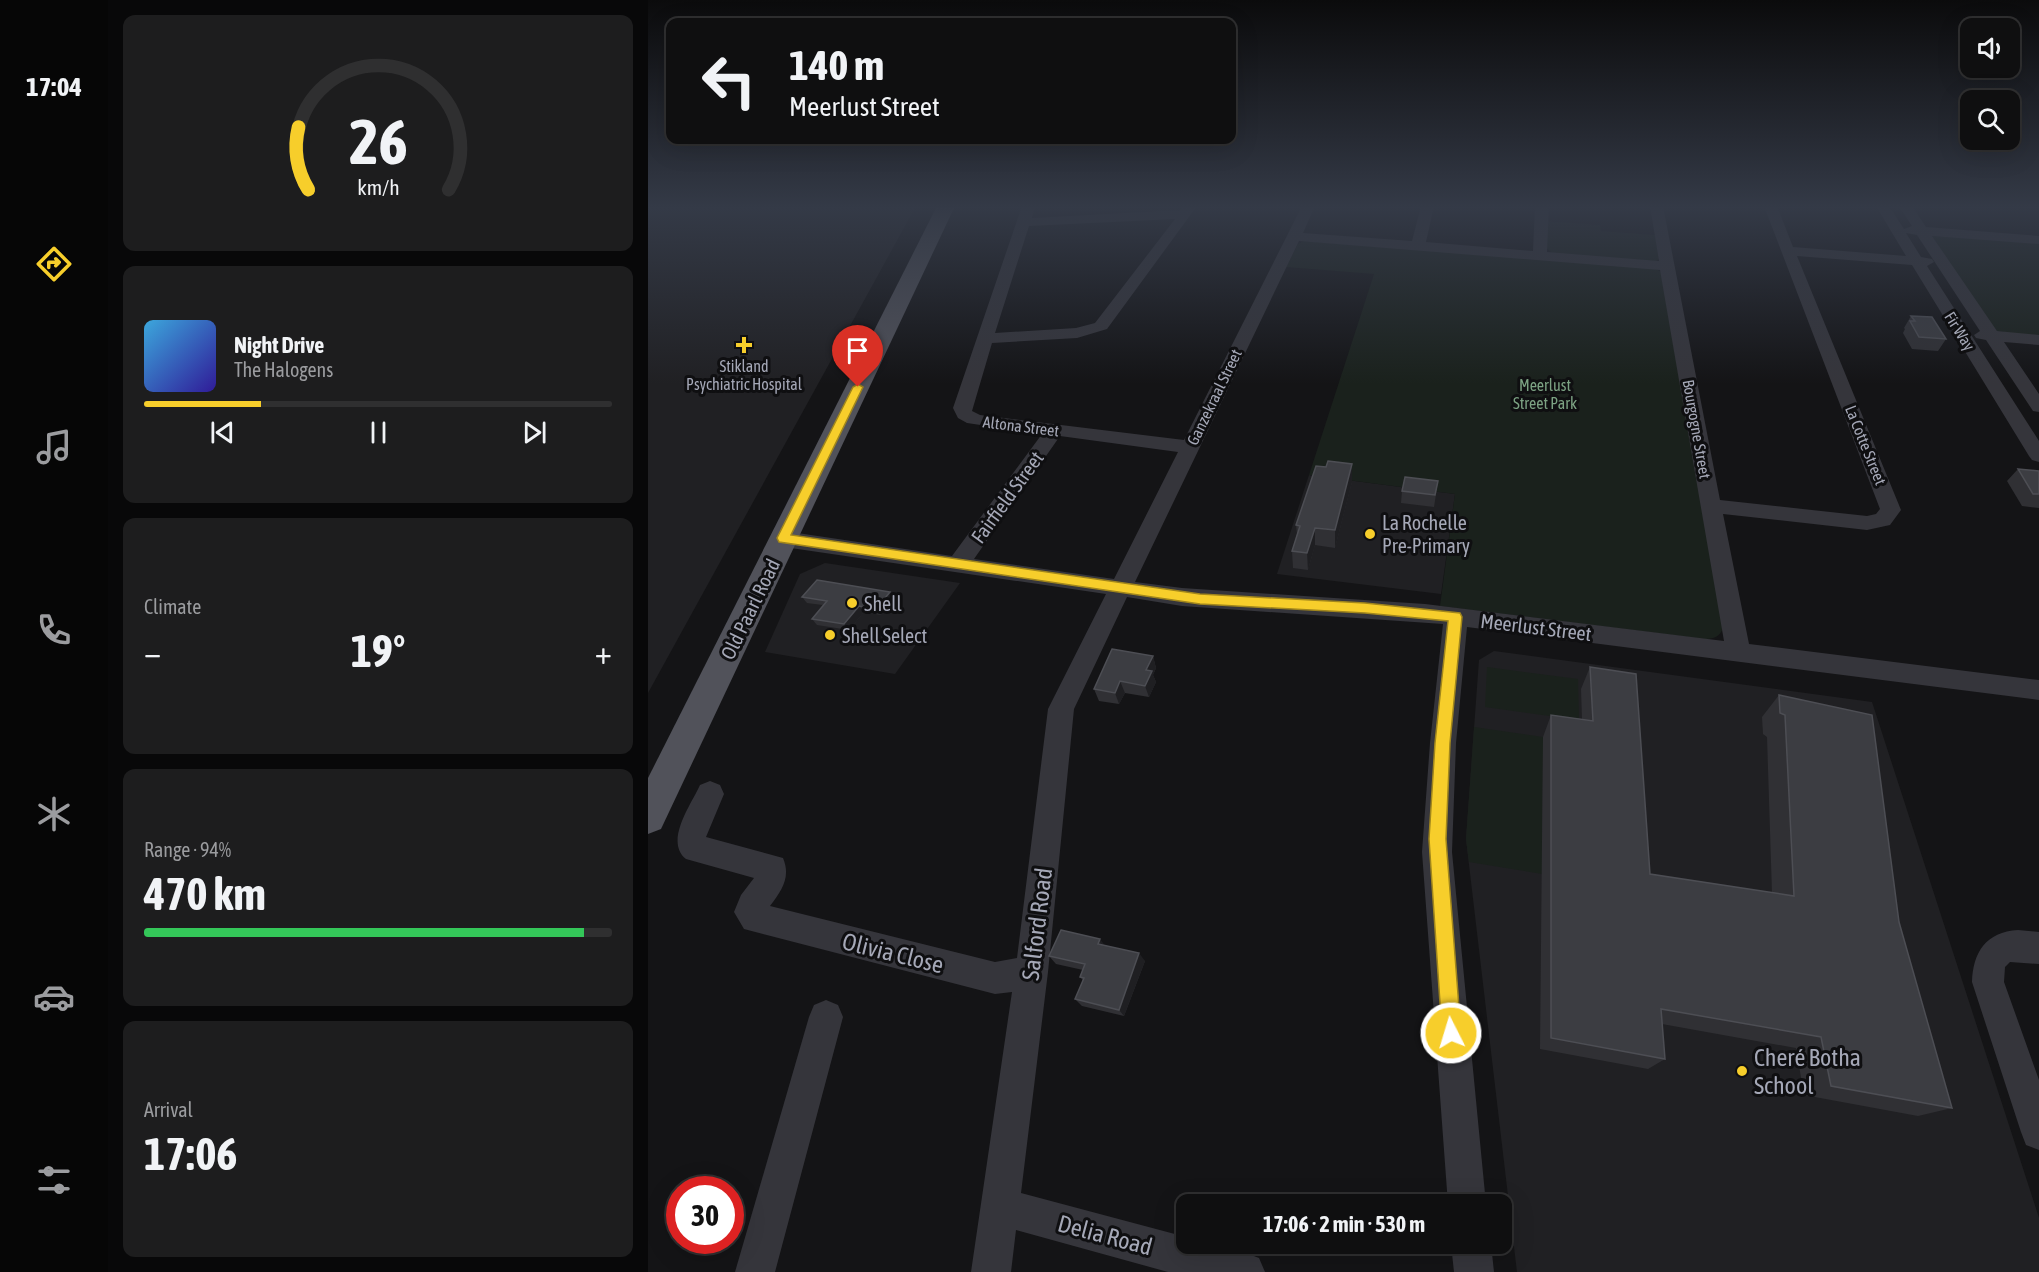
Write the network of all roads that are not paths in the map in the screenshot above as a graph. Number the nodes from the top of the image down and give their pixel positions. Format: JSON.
{"nodes":[{"id":1,"x":917,"y":265,"type":"edge"},
{"id":2,"x":1009,"y":265,"type":"edge"},
{"id":3,"x":1147,"y":265,"type":"edge"},
{"id":4,"x":1279,"y":265,"type":"edge"},
{"id":5,"x":1659,"y":265,"type":"edge"},
{"id":6,"x":1794,"y":265,"type":"edge"},
{"id":7,"x":1919,"y":265,"type":"edge"},
{"id":8,"x":1945,"y":265,"type":"edge"},
{"id":9,"x":1667,"y":266,"type":"joint"},
{"id":10,"x":1961,"y":333,"type":"junction"},
{"id":11,"x":1991,"y":336,"type":"junction"},
{"id":12,"x":985,"y":338,"type":"junction"},
{"id":13,"x":2039,"y":340,"type":"edge"},
{"id":14,"x":2039,"y":407,"type":"edge"},
{"id":15,"x":2014,"y":417,"type":"junction"},
{"id":16,"x":2039,"y":419,"type":"edge"},
{"id":17,"x":1055,"y":430,"type":"junction"},
{"id":18,"x":1189,"y":447,"type":"junction"},
{"id":19,"x":2039,"y":456,"type":"edge"},
{"id":20,"x":1710,"y":506,"type":"junction"},
{"id":21,"x":784,"y":538,"type":"junction"},
{"id":22,"x":959,"y":563,"type":"junction"},
{"id":23,"x":1119,"y":588,"type":"junction"},
{"id":24,"x":1456,"y":617,"type":"junction"},
{"id":25,"x":1738,"y":652,"type":"junction"},
{"id":26,"x":2039,"y":690,"type":"edge"},
{"id":27,"x":710,"y":794,"type":"dead end"},
{"id":28,"x":648,"y":817,"type":"edge"},
{"id":29,"x":2039,"y":948,"type":"edge"},
{"id":30,"x":1032,"y":972,"type":"junction"},
{"id":31,"x":826,"y":1017,"type":"dead end"},
{"id":32,"x":2039,"y":1132,"type":"edge"},
{"id":33,"x":1466,"y":1194,"type":"edge"},
{"id":34,"x":1000,"y":1206,"type":"junction"},
{"id":35,"x":1472,"y":1254,"type":"edge"},
{"id":36,"x":755,"y":1272,"type":"edge"},
{"id":37,"x":991,"y":1272,"type":"edge"},
{"id":38,"x":1245,"y":1272,"type":"edge"},
{"id":39,"x":1474,"y":1272,"type":"edge"}],
"edges":[{"from":1,"to":21,"type":"main road","name":"Old Paarl Road"},
{"from":2,"to":12,"type":"street","name":"Altona Street"},
{"from":3,"to":12,"type":"street"},
{"from":4,"to":18,"type":"street","name":"Ganzekraal Street"},
{"from":5,"to":9,"type":"street"},
{"from":6,"to":20,"type":"street","name":"La Cotte Street"},
{"from":7,"to":10,"type":"street","name":"Fir Way"},
{"from":8,"to":11,"type":"street","name":"Fir Way"},
{"from":9,"to":20,"type":"street","name":"Bourgogne Street"},
{"from":10,"to":11,"type":"street"},
{"from":10,"to":15,"type":"street","name":"Fir Way"},
{"from":11,"to":13,"type":"street"},
{"from":11,"to":14,"type":"street","name":"Fir Way"},
{"from":12,"to":17,"type":"street","name":"Altona Street"},
{"from":15,"to":16,"type":"street"},
{"from":15,"to":19,"type":"street","name":"Fir Way"},
{"from":17,"to":18,"type":"street","name":"Altona Street"},
{"from":17,"to":22,"type":"street","name":"Fairfield Street"},
{"from":18,"to":23,"type":"street","name":"Ganzekraal Street"},
{"from":20,"to":25,"type":"street","name":"Bourgogne Street"},
{"from":21,"to":22,"type":"street","name":"Meerlust Street"},
{"from":21,"to":28,"type":"main road","name":"Old Paarl Road"},
{"from":22,"to":23,"type":"street","name":"Meerlust Street"},
{"from":23,"to":24,"type":"street","name":"Meerlust Street"},
{"from":23,"to":30,"type":"street","name":"Salford Road"},
{"from":24,"to":25,"type":"street","name":"Meerlust Street"},
{"from":24,"to":33,"type":"street"},
{"from":25,"to":26,"type":"street","name":"Meerlust Street"},
{"from":27,"to":30,"type":"street","name":"Olivia Close"},
{"from":29,"to":32,"type":"street"},
{"from":30,"to":34,"type":"street","name":"Salford Road"},
{"from":31,"to":36,"type":"street"},
{"from":34,"to":37,"type":"street","name":"Salford Road"},
{"from":34,"to":38,"type":"street","name":"Delia Road"},
{"from":35,"to":39,"type":"street"}]}
